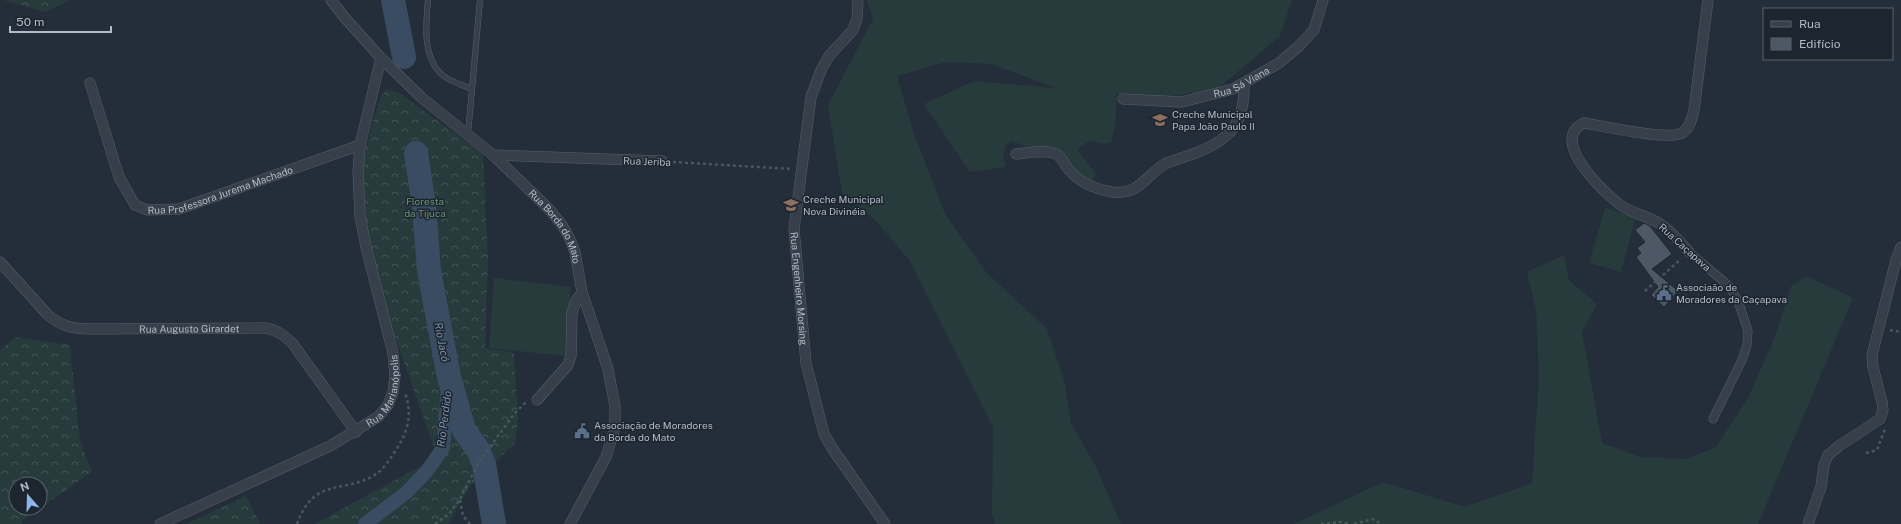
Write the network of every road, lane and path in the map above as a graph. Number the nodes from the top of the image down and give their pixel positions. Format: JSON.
{"nodes":[{"id":1,"x":331,"y":0,"type":"edge"},
{"id":2,"x":428,"y":0,"type":"edge"},
{"id":3,"x":480,"y":0,"type":"edge"},
{"id":4,"x":857,"y":0,"type":"edge"},
{"id":5,"x":1323,"y":0,"type":"edge"},
{"id":6,"x":1708,"y":0,"type":"edge"},
{"id":7,"x":380,"y":58,"type":"junction"},
{"id":8,"x":90,"y":83,"type":"dead end"},
{"id":9,"x":1244,"y":83,"type":"junction"},
{"id":10,"x":472,"y":89,"type":"junction"},
{"id":11,"x":1123,"y":99,"type":"dead end"},
{"id":12,"x":468,"y":135,"type":"junction"},
{"id":13,"x":360,"y":145,"type":"junction"},
{"id":14,"x":493,"y":154,"type":"junction"},
{"id":15,"x":1016,"y":154,"type":"dead end"},
{"id":16,"x":662,"y":161,"type":"joint"},
{"id":17,"x":800,"y":169,"type":"junction"},
{"id":18,"x":1901,"y":247,"type":"edge"},
{"id":19,"x":1689,"y":252,"type":"junction"},
{"id":20,"x":0,"y":262,"type":"edge"},
{"id":21,"x":1645,"y":291,"type":"dead end"},
{"id":22,"x":582,"y":292,"type":"junction"},
{"id":23,"x":395,"y":376,"type":"junction"},
{"id":24,"x":537,"y":400,"type":"joint"},
{"id":25,"x":1713,"y":419,"type":"dead end"},
{"id":26,"x":356,"y":432,"type":"junction"},
{"id":27,"x":460,"y":499,"type":"junction"},
{"id":28,"x":160,"y":524,"type":"edge"},
{"id":29,"x":297,"y":524,"type":"edge"},
{"id":30,"x":435,"y":524,"type":"edge"},
{"id":31,"x":470,"y":524,"type":"edge"},
{"id":32,"x":570,"y":524,"type":"edge"},
{"id":33,"x":885,"y":524,"type":"edge"},
{"id":34,"x":1321,"y":524,"type":"edge"},
{"id":35,"x":1351,"y":524,"type":"edge"},
{"id":36,"x":1354,"y":524,"type":"edge"},
{"id":37,"x":1381,"y":524,"type":"edge"},
{"id":38,"x":1808,"y":524,"type":"edge"}],
"edges":[{"from":1,"to":7,"type":"street","name":"Rua Borda do Mato"},
{"from":2,"to":10,"type":"lane"},
{"from":3,"to":10,"type":"lane"},
{"from":4,"to":17,"type":"street","name":"Rua Engenheiro Morsing"},
{"from":5,"to":9,"type":"street","name":"Rua Sá Viana"},
{"from":6,"to":19,"type":"street","name":"Rua Caçapava"},
{"from":7,"to":12,"type":"street","name":"Rua Borda do Mato"},
{"from":7,"to":13,"type":"street","name":"Rua Marianópolis"},
{"from":8,"to":13,"type":"street","name":"Rua Professora Jurema Machado"},
{"from":9,"to":11,"type":"street","name":"Rua Sá Viana"},
{"from":9,"to":15,"type":"street"},
{"from":10,"to":12,"type":"lane"},
{"from":12,"to":14,"type":"street","name":"Rua Borda do Mato"},
{"from":13,"to":23,"type":"street","name":"Rua Marianópolis"},
{"from":14,"to":16,"type":"street","name":"Rua Jeriba"},
{"from":14,"to":22,"type":"street","name":"Rua Borda do Mato"},
{"from":16,"to":17,"type":"path","name":"Rua Jeriba"},
{"from":17,"to":33,"type":"street","name":"Rua Engenheiro Morsing"},
{"from":18,"to":38,"type":"street"},
{"from":19,"to":21,"type":"path"},
{"from":19,"to":25,"type":"street","name":"Rua Caçapava"},
{"from":20,"to":26,"type":"street","name":"Rua Augusto Girardet"},
{"from":22,"to":24,"type":"street"},
{"from":22,"to":32,"type":"street","name":"Rua Borda do Mato"},
{"from":23,"to":26,"type":"street","name":"Rua Marianópolis"},
{"from":23,"to":29,"type":"path"},
{"from":24,"to":27,"type":"path"},
{"from":26,"to":28,"type":"street","name":"Rua Marianópolis"},
{"from":27,"to":30,"type":"path"},
{"from":27,"to":31,"type":"path"},
{"from":34,"to":35,"type":"path"},
{"from":36,"to":37,"type":"path"}]}
